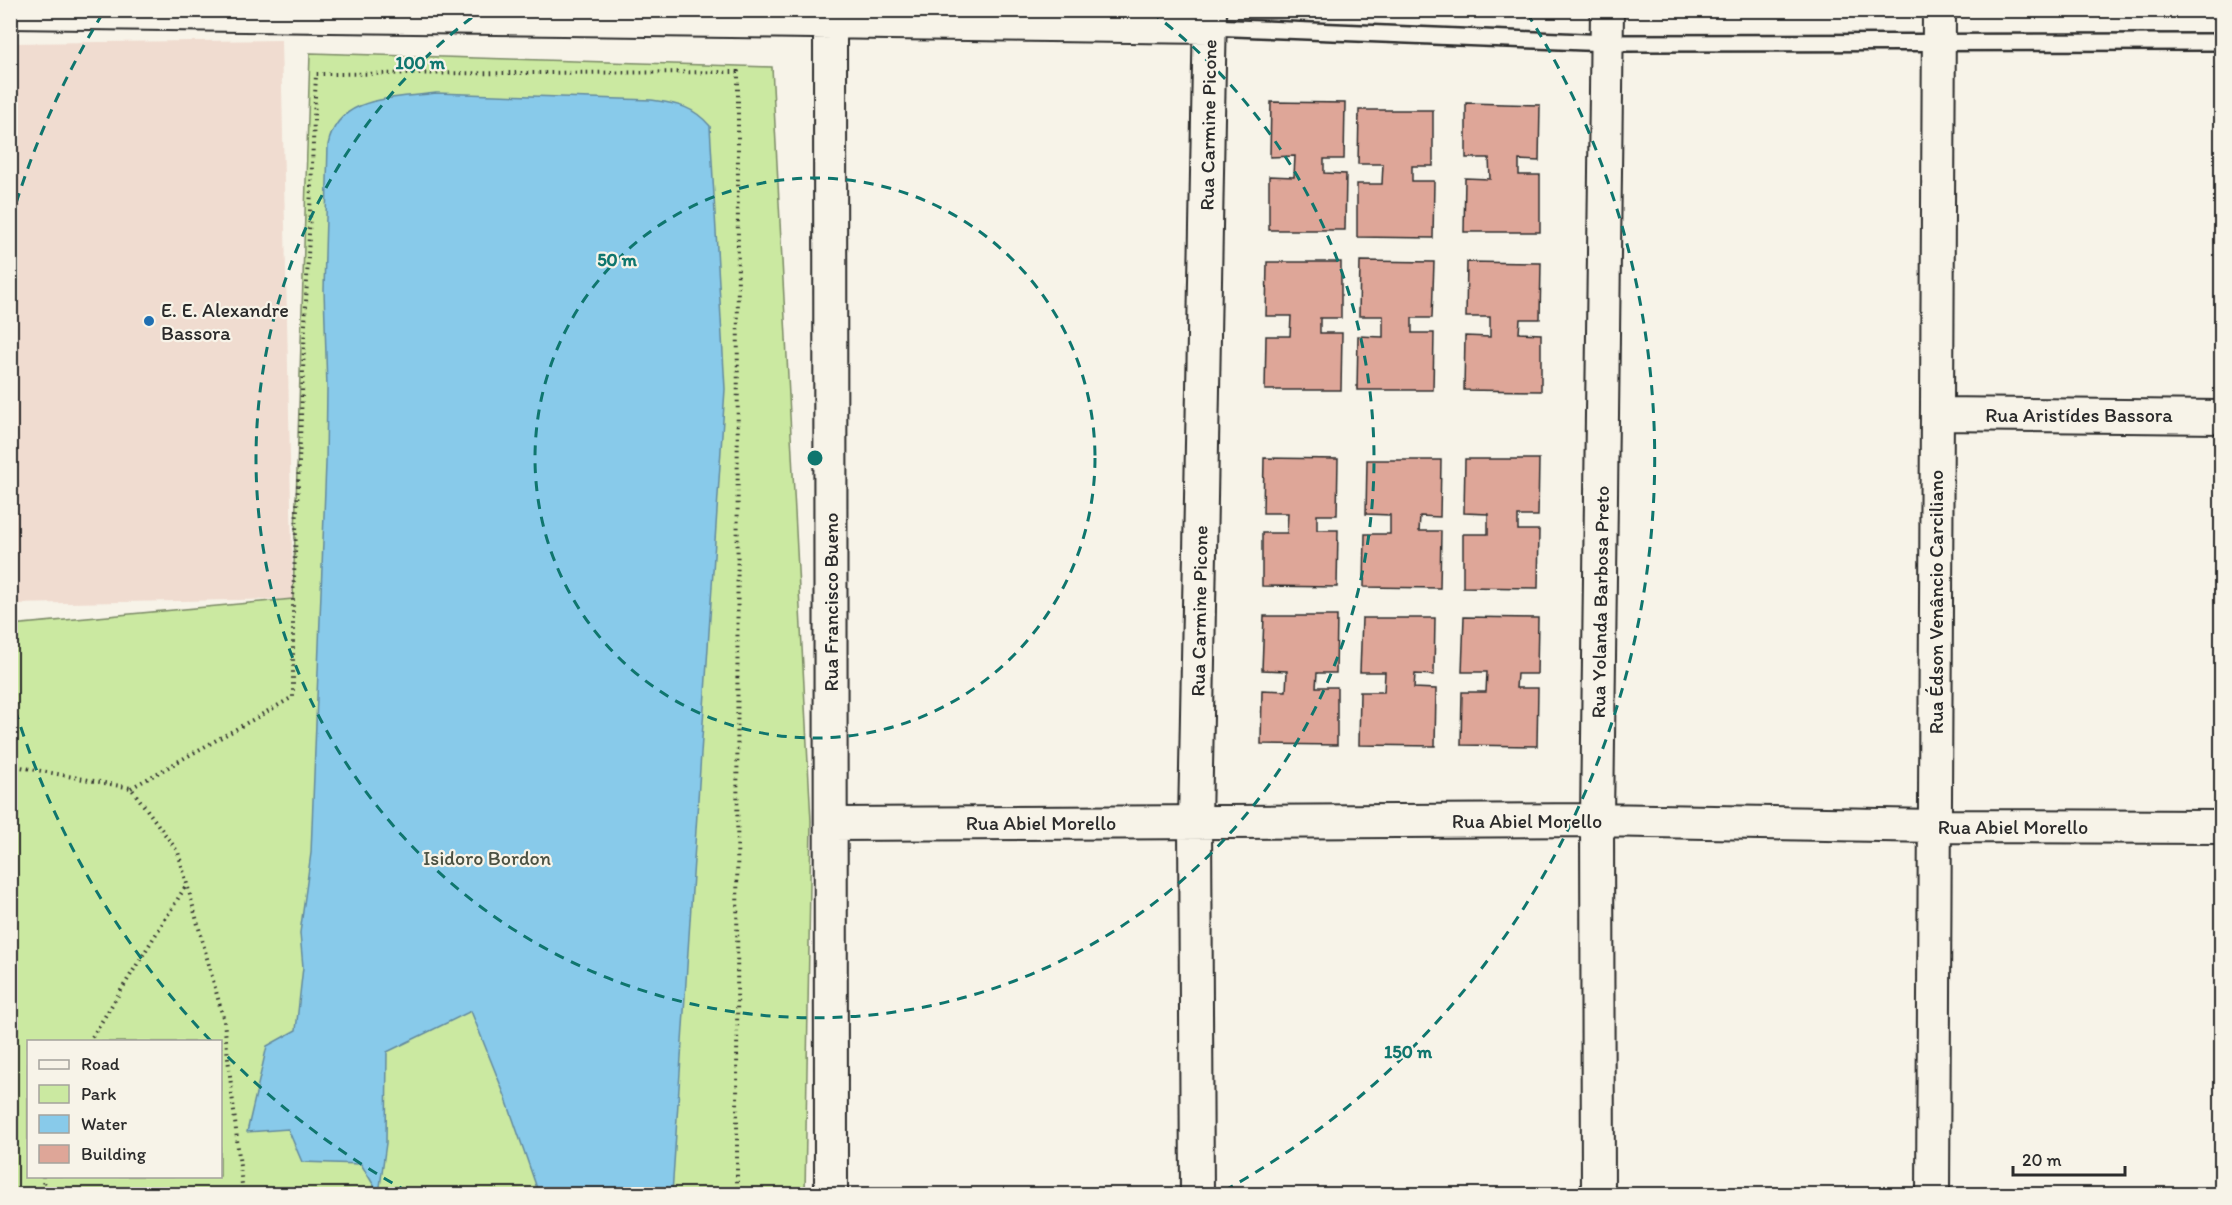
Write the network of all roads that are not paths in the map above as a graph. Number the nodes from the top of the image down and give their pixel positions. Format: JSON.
{"nodes":[{"id":1,"x":1607,"y":10,"type":"edge"},
{"id":2,"x":1939,"y":10,"type":"edge"},
{"id":3,"x":10,"y":12,"type":"edge"},
{"id":4,"x":305,"y":13,"type":"edge"},
{"id":5,"x":830,"y":16,"type":"edge"},
{"id":6,"x":1210,"y":19,"type":"edge"},
{"id":7,"x":1939,"y":42,"type":"junction"},
{"id":8,"x":2222,"y":42,"type":"edge"},
{"id":9,"x":1608,"y":43,"type":"junction"},
{"id":10,"x":1937,"y":414,"type":"junction"},
{"id":11,"x":2222,"y":417,"type":"edge"},
{"id":12,"x":1597,"y":820,"type":"junction"},
{"id":13,"x":1195,"y":823,"type":"junction"},
{"id":14,"x":832,"y":824,"type":"junction"},
{"id":15,"x":1935,"y":826,"type":"junction"},
{"id":16,"x":2222,"y":827,"type":"edge"},
{"id":17,"x":831,"y":1194,"type":"edge"},
{"id":18,"x":1197,"y":1194,"type":"edge"},
{"id":19,"x":1598,"y":1194,"type":"edge"},
{"id":20,"x":1933,"y":1194,"type":"edge"}],
"edges":[{"from":1,"to":9,"type":"street","name":"Rua Yolanda Barbosa Preto"},
{"from":2,"to":7,"type":"street","name":"Rua Édson Venâncio Carciliano"},
{"from":3,"to":4,"type":"street"},
{"from":4,"to":5,"type":"street"},
{"from":5,"to":6,"type":"street"},
{"from":5,"to":14,"type":"street","name":"Rua Francisco Bueno"},
{"from":6,"to":9,"type":"lane"},
{"from":6,"to":13,"type":"street","name":"Rua Carmine Picone"},
{"from":7,"to":8,"type":"lane"},
{"from":7,"to":9,"type":"lane"},
{"from":7,"to":10,"type":"street","name":"Rua Édson Venâncio Carciliano"},
{"from":9,"to":12,"type":"street","name":"Rua Yolanda Barbosa Preto"},
{"from":10,"to":11,"type":"street","name":"Rua Aristídes Bassora"},
{"from":10,"to":15,"type":"street","name":"Rua Édson Venâncio Carciliano"},
{"from":12,"to":13,"type":"street","name":"Rua Abiel Morello"},
{"from":12,"to":15,"type":"street","name":"Rua Abiel Morello"},
{"from":12,"to":19,"type":"street","name":"Rua Yolanda Barbosa Preto"},
{"from":13,"to":14,"type":"street","name":"Rua Abiel Morello"},
{"from":13,"to":18,"type":"street","name":"Rua Carmine Picone"},
{"from":14,"to":17,"type":"street","name":"Rua Francisco Bueno"},
{"from":15,"to":16,"type":"street","name":"Rua Abiel Morello"},
{"from":15,"to":20,"type":"street","name":"Rua Édson Venâncio Carciliano"}]}
